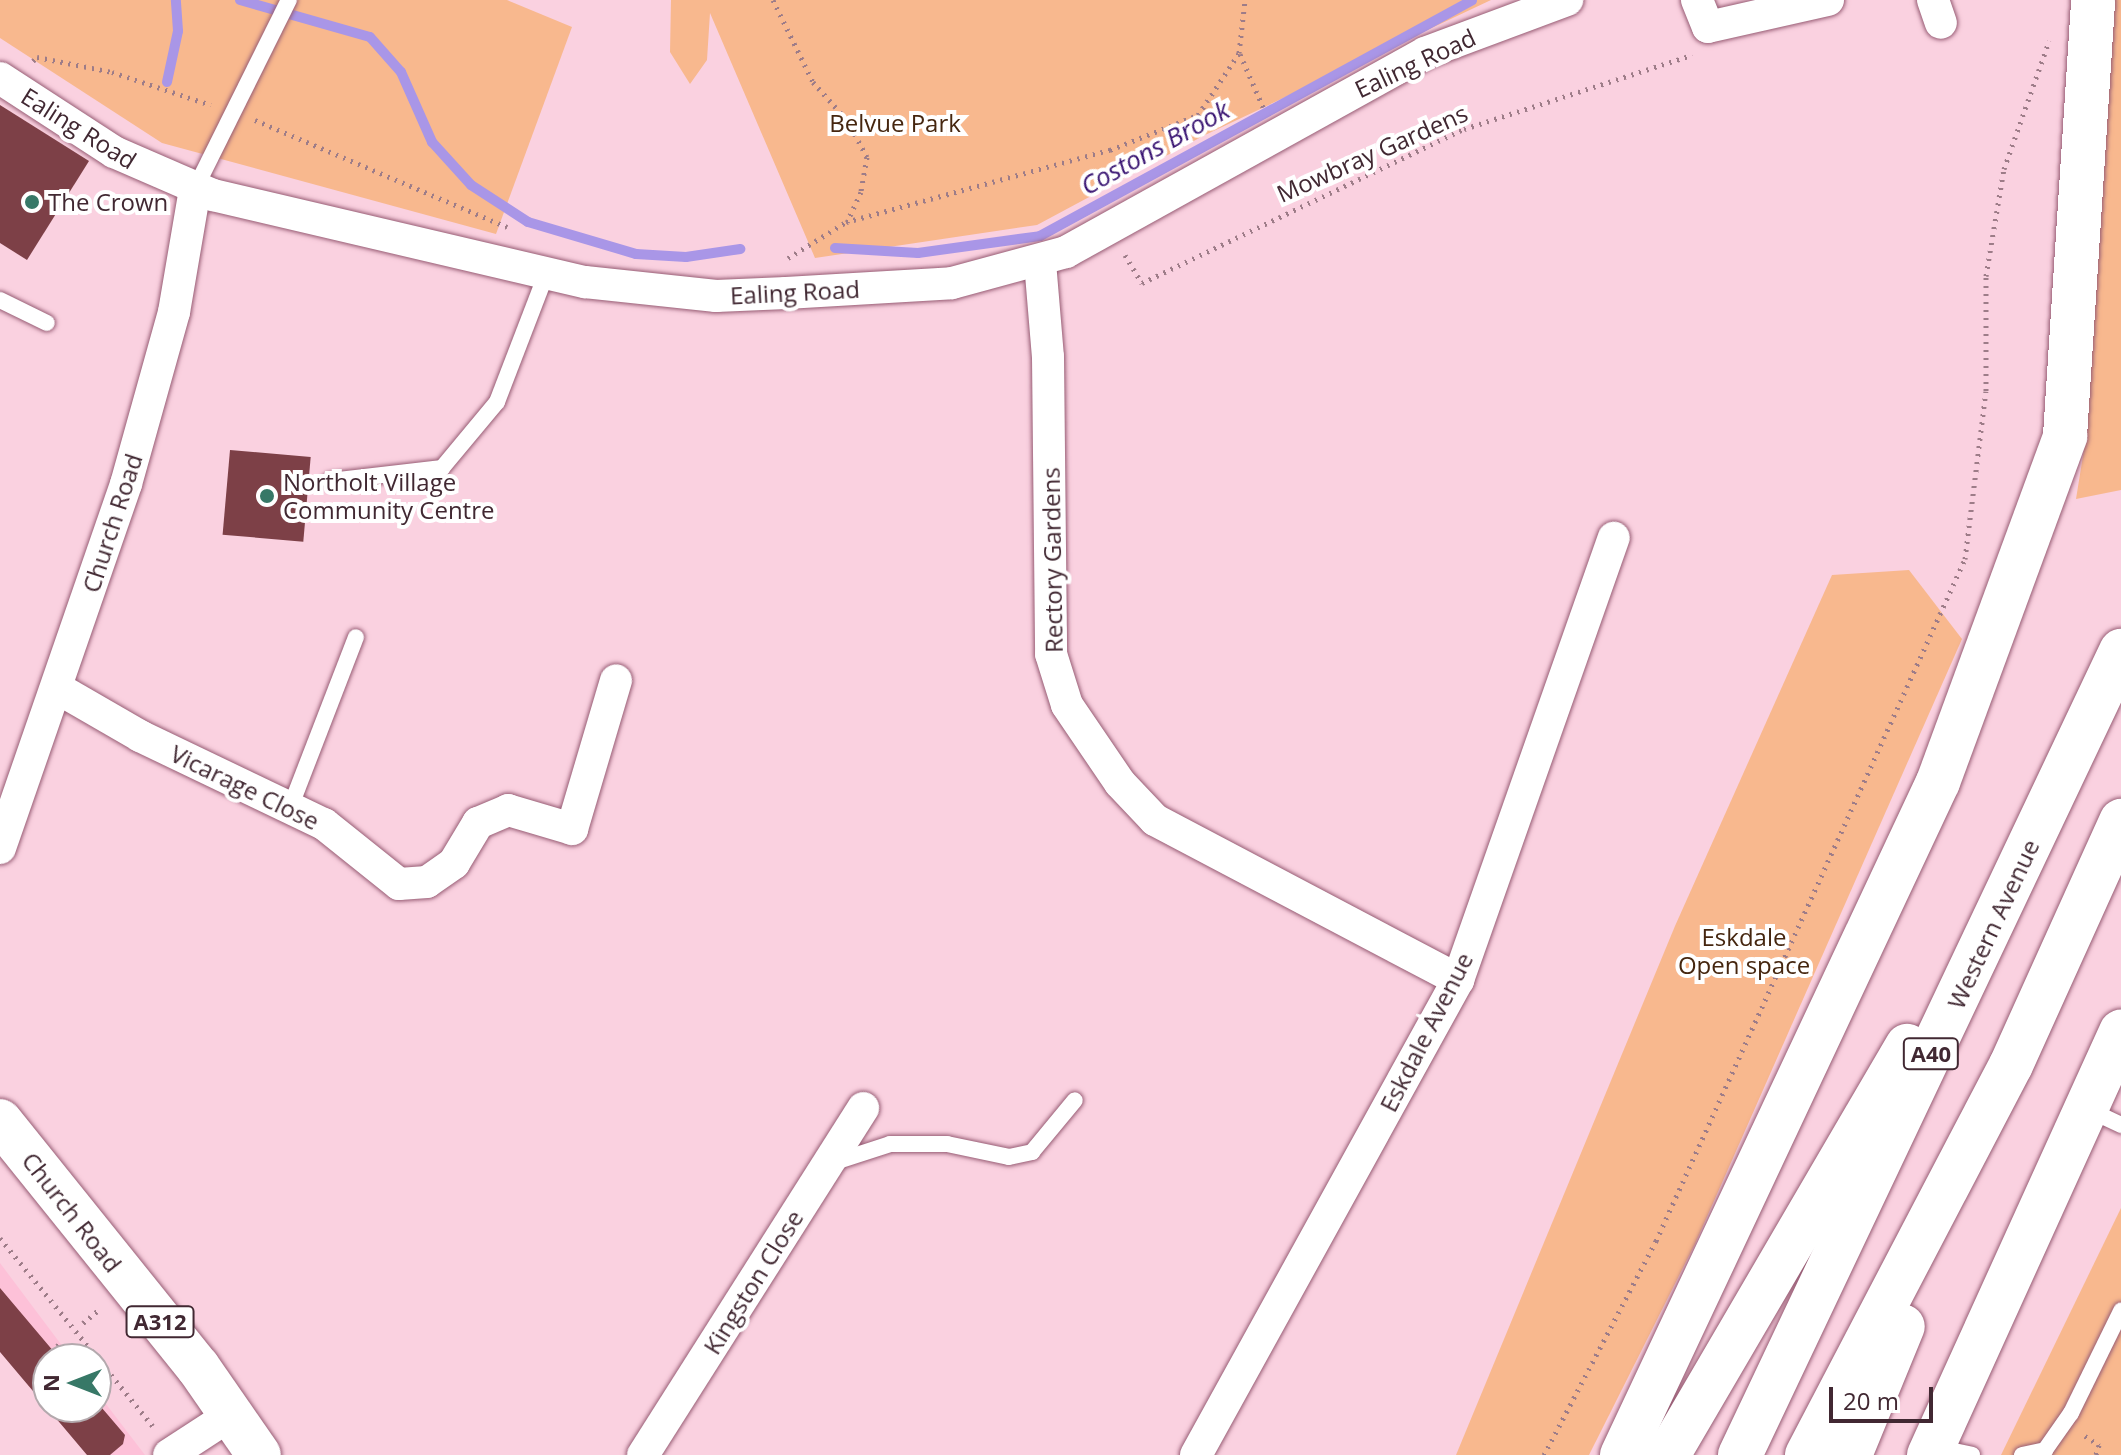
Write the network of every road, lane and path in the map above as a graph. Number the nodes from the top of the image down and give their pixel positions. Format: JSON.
{"nodes":[{"id":1,"x":289,"y":0,"type":"edge"},
{"id":2,"x":773,"y":0,"type":"edge"},
{"id":3,"x":1245,"y":0,"type":"edge"},
{"id":4,"x":1567,"y":0,"type":"edge"},
{"id":5,"x":1697,"y":0,"type":"edge"},
{"id":6,"x":1828,"y":0,"type":"edge"},
{"id":7,"x":2093,"y":0,"type":"edge"},
{"id":8,"x":2052,"y":33,"type":"dead end"},
{"id":9,"x":1239,"y":53,"type":"junction"},
{"id":10,"x":1686,"y":59,"type":"dead end"},
{"id":11,"x":5,"y":81,"type":"edge"},
{"id":12,"x":1260,"y":102,"type":"dead end"},
{"id":13,"x":235,"y":113,"type":"junction"},
{"id":14,"x":195,"y":189,"type":"junction"},
{"id":15,"x":846,"y":222,"type":"junction"},
{"id":16,"x":1110,"y":230,"type":"junction"},
{"id":17,"x":518,"y":232,"type":"dead end"},
{"id":18,"x":780,"y":261,"type":"dead end"},
{"id":19,"x":1040,"y":262,"type":"junction"},
{"id":20,"x":547,"y":272,"type":"junction"},
{"id":21,"x":0,"y":300,"type":"edge"},
{"id":22,"x":47,"y":323,"type":"dead end"},
{"id":23,"x":330,"y":481,"type":"dead end"},
{"id":24,"x":1614,"y":538,"type":"dead end"},
{"id":25,"x":356,"y":637,"type":"dead end"},
{"id":26,"x":2121,"y":651,"type":"edge"},
{"id":27,"x":616,"y":680,"type":"dead end"},
{"id":28,"x":57,"y":688,"type":"junction"},
{"id":29,"x":2062,"y":779,"type":"junction"},
{"id":30,"x":290,"y":808,"type":"junction"},
{"id":31,"x":2121,"y":821,"type":"edge"},
{"id":32,"x":0,"y":848,"type":"edge"},
{"id":33,"x":1458,"y":980,"type":"junction"},
{"id":34,"x":2121,"y":1031,"type":"edge"},
{"id":35,"x":2011,"y":1065,"type":"junction"},
{"id":36,"x":1075,"y":1100,"type":"dead end"},
{"id":37,"x":863,"y":1108,"type":"dead end"},
{"id":38,"x":2103,"y":1117,"type":"edge"},
{"id":39,"x":0,"y":1121,"type":"edge"},
{"id":40,"x":827,"y":1165,"type":"junction"},
{"id":41,"x":0,"y":1238,"type":"edge"},
{"id":42,"x":101,"y":1308,"type":"dead end"},
{"id":43,"x":2121,"y":1311,"type":"edge"},
{"id":44,"x":83,"y":1323,"type":"dead end"},
{"id":45,"x":232,"y":1414,"type":"junction"},
{"id":46,"x":1945,"y":1452,"type":"edge"},
{"id":47,"x":172,"y":1453,"type":"edge"},
{"id":48,"x":259,"y":1455,"type":"edge"},
{"id":49,"x":643,"y":1455,"type":"edge"},
{"id":50,"x":1196,"y":1455,"type":"edge"},
{"id":51,"x":1544,"y":1455,"type":"edge"},
{"id":52,"x":1622,"y":1455,"type":"edge"},
{"id":53,"x":1668,"y":1455,"type":"edge"},
{"id":54,"x":1740,"y":1455,"type":"edge"},
{"id":55,"x":1807,"y":1455,"type":"edge"},
{"id":56,"x":1850,"y":1455,"type":"edge"},
{"id":57,"x":2022,"y":1455,"type":"edge"}],
"edges":[{"from":1,"to":13,"type":"lane"},
{"from":2,"to":15,"type":"path"},
{"from":3,"to":9,"type":"path"},
{"from":4,"to":16,"type":"street","name":"Ealing Road"},
{"from":5,"to":6,"type":"street"},
{"from":7,"to":52,"type":"main road"},
{"from":8,"to":51,"type":"path"},
{"from":9,"to":12,"type":"path"},
{"from":9,"to":15,"type":"path"},
{"from":10,"to":16,"type":"path","name":"Mowbray Gardens"},
{"from":11,"to":13,"type":"path"},
{"from":11,"to":14,"type":"street","name":"Ealing Road"},
{"from":13,"to":14,"type":"lane"},
{"from":13,"to":17,"type":"path"},
{"from":14,"to":20,"type":"street","name":"Ealing Road"},
{"from":14,"to":28,"type":"street","name":"Church Road"},
{"from":15,"to":18,"type":"path"},
{"from":16,"to":19,"type":"street","name":"Ealing Road"},
{"from":19,"to":20,"type":"street","name":"Ealing Road"},
{"from":19,"to":33,"type":"street","name":"Rectory Gardens"},
{"from":20,"to":23,"type":"lane"},
{"from":21,"to":22,"type":"lane"},
{"from":24,"to":33,"type":"street","name":"Eskdale Avenue"},
{"from":25,"to":30,"type":"lane"},
{"from":26,"to":29,"type":"main road","name":"Western Avenue","number":"A40"},
{"from":27,"to":30,"type":"street","name":"Vicarage Close"},
{"from":28,"to":30,"type":"street","name":"Vicarage Close"},
{"from":28,"to":32,"type":"street","name":"Church Road"},
{"from":29,"to":53,"type":"main road","number":"A40"},
{"from":29,"to":54,"type":"main road","name":"Western Avenue","number":"A40"},
{"from":31,"to":35,"type":"main road"},
{"from":33,"to":50,"type":"street","name":"Eskdale Avenue"},
{"from":34,"to":38,"type":"main road"},
{"from":35,"to":55,"type":"main road"},
{"from":35,"to":56,"type":"main road"},
{"from":36,"to":40,"type":"lane"},
{"from":37,"to":40,"type":"street","name":"Kingston Close"},
{"from":38,"to":46,"type":"main road"},
{"from":39,"to":45,"type":"main road","name":"Church Road","number":"A312"},
{"from":40,"to":49,"type":"street","name":"Kingston Close"},
{"from":41,"to":47,"type":"path"},
{"from":42,"to":44,"type":"path"},
{"from":43,"to":57,"type":"lane"},
{"from":45,"to":47,"type":"street"},
{"from":45,"to":48,"type":"main road","name":"Church Road","number":"A312"}]}
